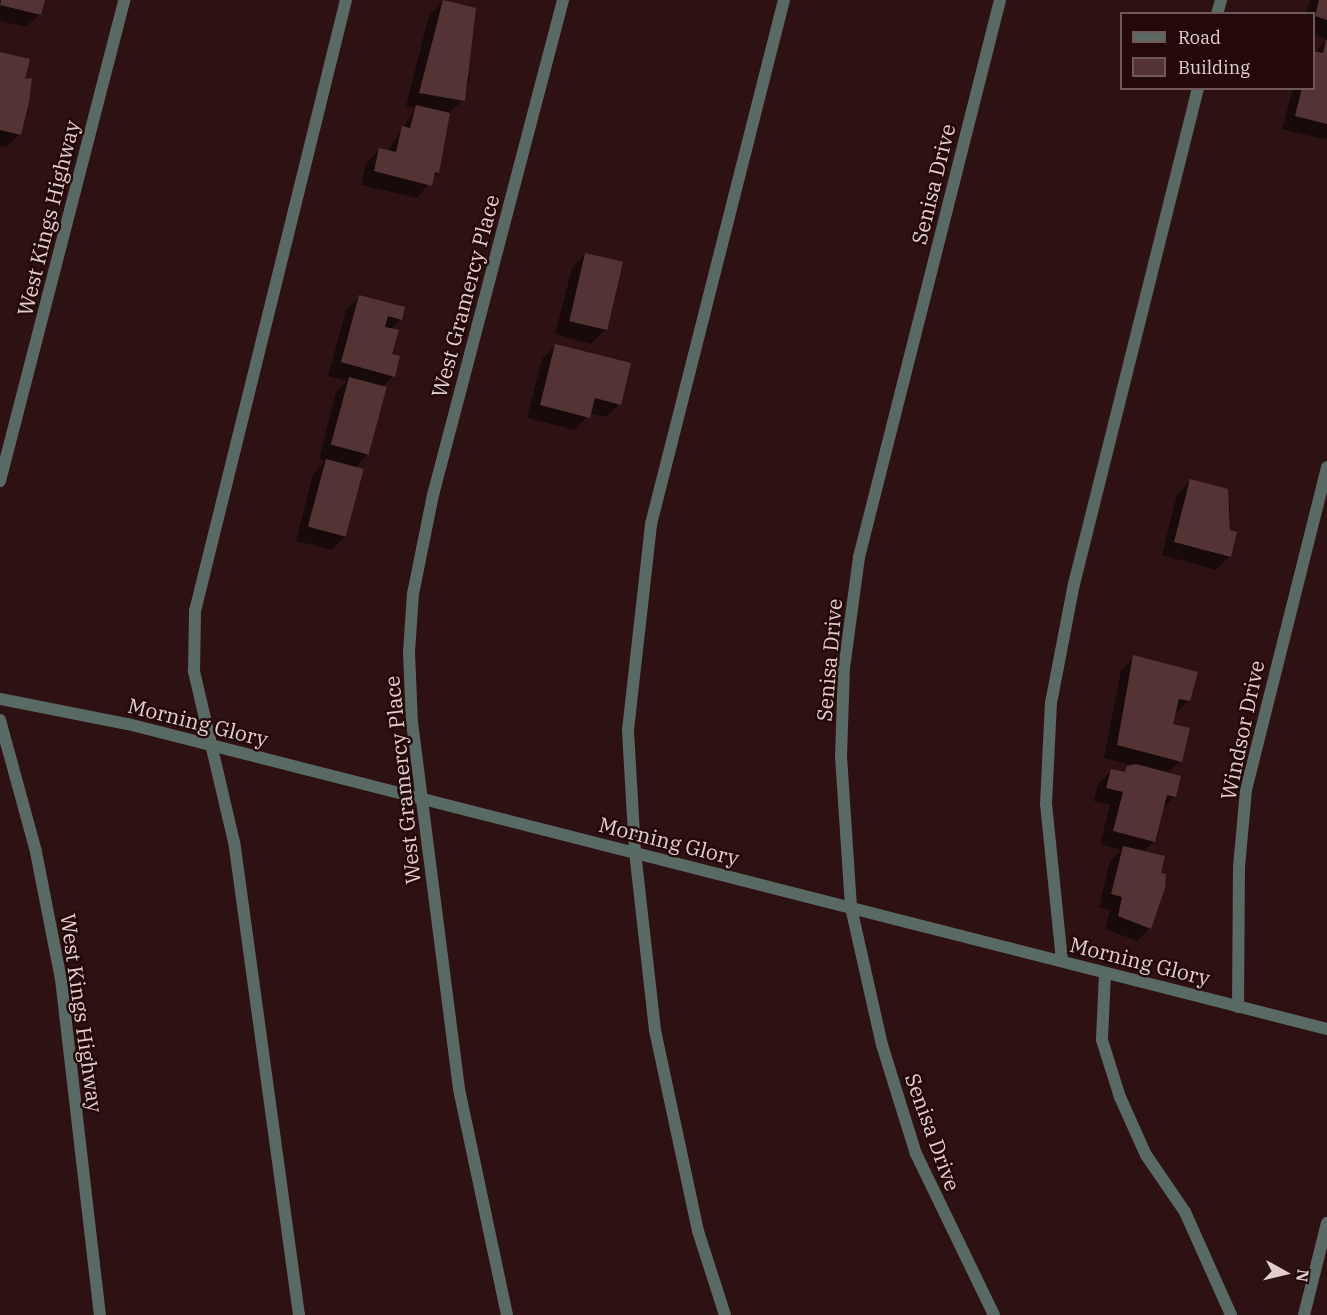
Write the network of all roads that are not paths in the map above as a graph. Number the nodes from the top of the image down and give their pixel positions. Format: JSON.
{"nodes":[{"id":1,"x":124,"y":0,"type":"edge"},
{"id":2,"x":346,"y":0,"type":"edge"},
{"id":3,"x":563,"y":0,"type":"edge"},
{"id":4,"x":784,"y":0,"type":"edge"},
{"id":5,"x":1000,"y":0,"type":"edge"},
{"id":6,"x":1198,"y":90,"type":"edge"},
{"id":7,"x":1327,"y":467,"type":"edge"},
{"id":8,"x":0,"y":481,"type":"edge"},
{"id":9,"x":0,"y":699,"type":"edge"},
{"id":10,"x":0,"y":720,"type":"edge"},
{"id":11,"x":210,"y":745,"type":"junction"},
{"id":12,"x":420,"y":798,"type":"junction"},
{"id":13,"x":634,"y":852,"type":"junction"},
{"id":14,"x":851,"y":907,"type":"junction"},
{"id":15,"x":1062,"y":961,"type":"junction"},
{"id":16,"x":1105,"y":973,"type":"junction"},
{"id":17,"x":1238,"y":1007,"type":"junction"},
{"id":18,"x":1327,"y":1029,"type":"edge"},
{"id":19,"x":1327,"y":1223,"type":"edge"},
{"id":20,"x":100,"y":1315,"type":"edge"},
{"id":21,"x":299,"y":1315,"type":"edge"},
{"id":22,"x":507,"y":1315,"type":"edge"},
{"id":23,"x":725,"y":1315,"type":"edge"},
{"id":24,"x":994,"y":1315,"type":"edge"},
{"id":25,"x":1231,"y":1315,"type":"edge"},
{"id":26,"x":1304,"y":1315,"type":"edge"}],
"edges":[{"from":1,"to":8,"type":"street","name":"West Kings Highway"},
{"from":2,"to":11,"type":"street"},
{"from":3,"to":12,"type":"street","name":"West Gramercy Place"},
{"from":4,"to":13,"type":"street"},
{"from":5,"to":14,"type":"street","name":"Senisa Drive"},
{"from":6,"to":15,"type":"street"},
{"from":7,"to":17,"type":"street","name":"Windsor Drive"},
{"from":9,"to":11,"type":"street","name":"Morning Glory"},
{"from":10,"to":20,"type":"street","name":"West Kings Highway"},
{"from":11,"to":12,"type":"street","name":"Morning Glory"},
{"from":11,"to":21,"type":"street"},
{"from":12,"to":13,"type":"street","name":"Morning Glory"},
{"from":12,"to":22,"type":"street","name":"West Gramercy Place"},
{"from":13,"to":14,"type":"street","name":"Morning Glory"},
{"from":13,"to":23,"type":"street"},
{"from":14,"to":15,"type":"street","name":"Morning Glory"},
{"from":14,"to":24,"type":"street","name":"Senisa Drive"},
{"from":15,"to":16,"type":"street","name":"Morning Glory"},
{"from":16,"to":17,"type":"street","name":"Morning Glory"},
{"from":16,"to":25,"type":"street"},
{"from":17,"to":18,"type":"street","name":"Morning Glory"},
{"from":19,"to":26,"type":"street"}]}
